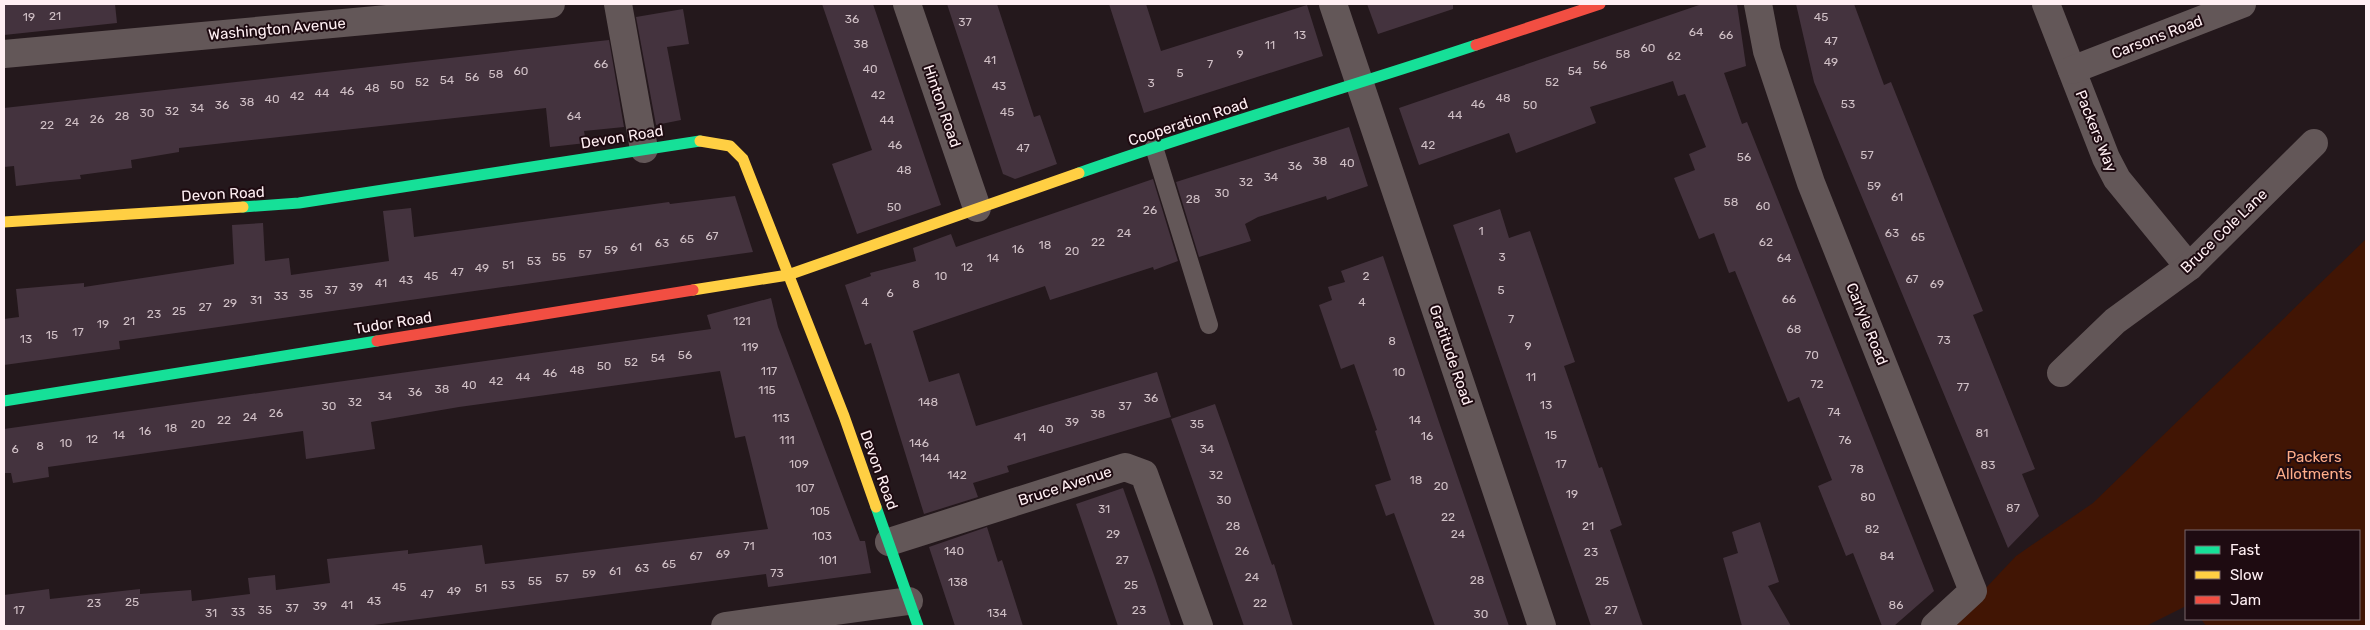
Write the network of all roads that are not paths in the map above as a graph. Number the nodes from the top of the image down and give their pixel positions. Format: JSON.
{"nodes":[{"id":1,"x":550,"y":4,"type":"edge"},
{"id":2,"x":618,"y":4,"type":"edge"},
{"id":3,"x":907,"y":4,"type":"edge"},
{"id":4,"x":1333,"y":4,"type":"edge"},
{"id":5,"x":1600,"y":4,"type":"edge"},
{"id":6,"x":1758,"y":4,"type":"edge"},
{"id":7,"x":2046,"y":4,"type":"edge"},
{"id":8,"x":2242,"y":4,"type":"edge"},
{"id":9,"x":4,"y":54,"type":"edge"},
{"id":10,"x":2072,"y":70,"type":"junction"},
{"id":11,"x":1360,"y":84,"type":"junction"},
{"id":12,"x":2314,"y":143,"type":"dead end"},
{"id":13,"x":1154,"y":148,"type":"junction"},
{"id":14,"x":644,"y":149,"type":"junction"},
{"id":15,"x":977,"y":208,"type":"junction"},
{"id":16,"x":4,"y":222,"type":"edge"},
{"id":17,"x":2189,"y":267,"type":"junction"},
{"id":18,"x":788,"y":275,"type":"junction"},
{"id":19,"x":1209,"y":325,"type":"dead end"},
{"id":20,"x":2061,"y":373,"type":"dead end"},
{"id":21,"x":4,"y":401,"type":"edge"},
{"id":22,"x":889,"y":542,"type":"junction"},
{"id":23,"x":914,"y":614,"type":"edge"},
{"id":24,"x":725,"y":626,"type":"edge"},
{"id":25,"x":1199,"y":626,"type":"edge"},
{"id":26,"x":1542,"y":626,"type":"edge"},
{"id":27,"x":1935,"y":626,"type":"edge"}],
"edges":[{"from":1,"to":9,"type":"street","name":"Washington Avenue"},
{"from":2,"to":14,"type":"street"},
{"from":3,"to":15,"type":"street","name":"Hinton Road"},
{"from":4,"to":11,"type":"street","name":"Gratitude Road"},
{"from":5,"to":11,"type":"street","name":"Cooperation Road"},
{"from":6,"to":27,"type":"street","name":"Carlyle Road"},
{"from":7,"to":10,"type":"street","name":"Packers Way"},
{"from":8,"to":10,"type":"street","name":"Carsons Road"},
{"from":10,"to":17,"type":"street","name":"Packers Way"},
{"from":11,"to":13,"type":"street","name":"Cooperation Road"},
{"from":11,"to":26,"type":"street","name":"Gratitude Road"},
{"from":12,"to":17,"type":"street","name":"Bruce Cole Lane"},
{"from":13,"to":15,"type":"street","name":"Cooperation Road"},
{"from":13,"to":19,"type":"lane"},
{"from":14,"to":16,"type":"street","name":"Devon Road"},
{"from":14,"to":18,"type":"street","name":"Devon Road"},
{"from":15,"to":18,"type":"street","name":"Cooperation Road"},
{"from":17,"to":20,"type":"street","name":"Bruce Cole Lane"},
{"from":18,"to":21,"type":"street","name":"Tudor Road"},
{"from":18,"to":22,"type":"street","name":"Devon Road"},
{"from":22,"to":23,"type":"street","name":"Devon Road"},
{"from":22,"to":25,"type":"street","name":"Bruce Avenue"},
{"from":23,"to":24,"type":"street"}]}
